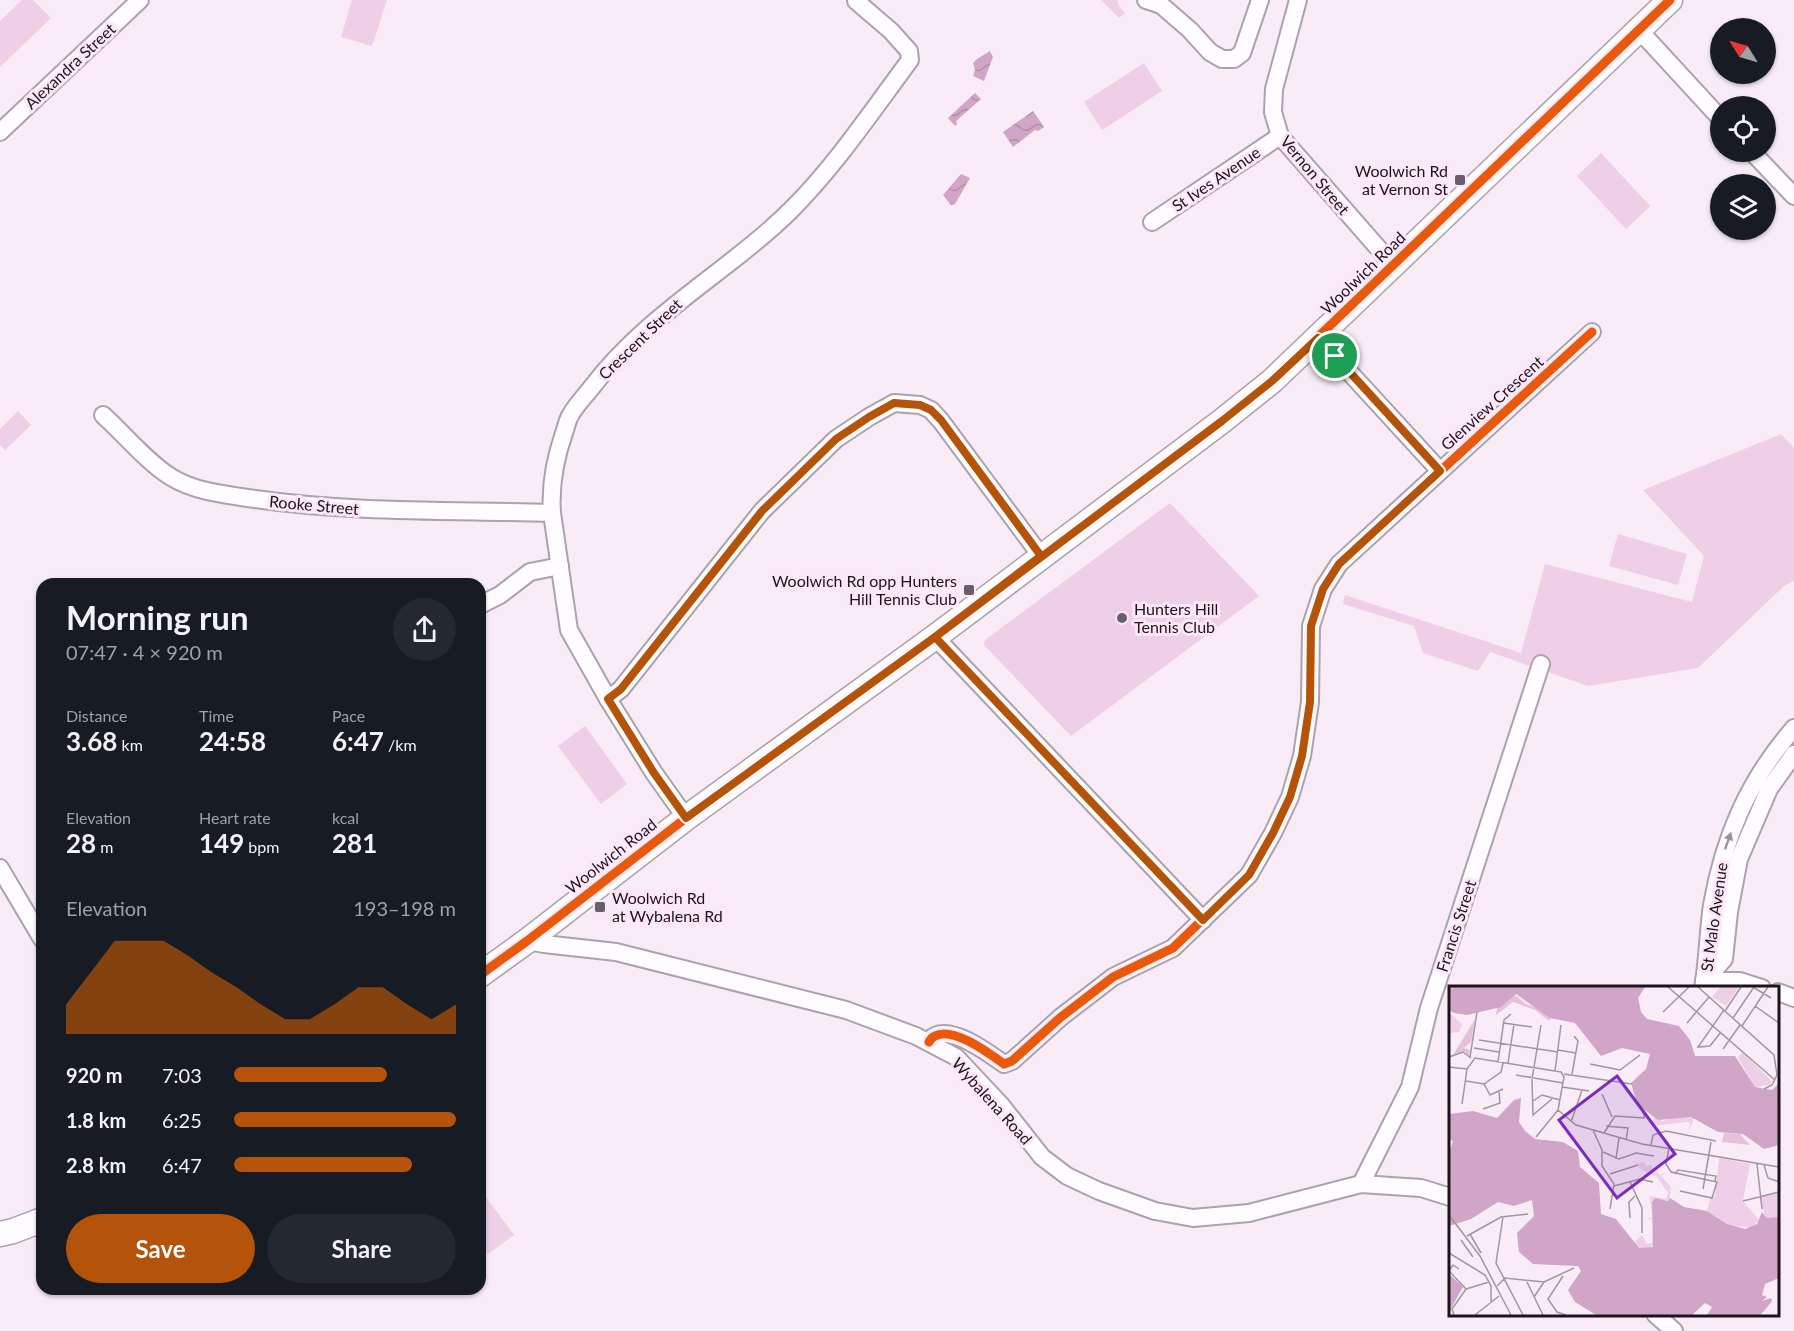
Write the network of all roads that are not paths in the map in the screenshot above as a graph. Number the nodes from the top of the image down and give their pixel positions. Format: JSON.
{"nodes":[{"id":1,"x":140,"y":0,"type":"edge"},
{"id":2,"x":1146,"y":0,"type":"edge"},
{"id":3,"x":1260,"y":0,"type":"edge"},
{"id":4,"x":1298,"y":0,"type":"edge"},
{"id":5,"x":1670,"y":0,"type":"edge"},
{"id":6,"x":856,"y":1,"type":"edge"},
{"id":7,"x":1639,"y":30,"type":"junction"},
{"id":8,"x":1710,"y":107,"type":"edge"},
{"id":9,"x":0,"y":132,"type":"edge"},
{"id":10,"x":1280,"y":136,"type":"junction"},
{"id":11,"x":1762,"y":162,"type":"edge"},
{"id":12,"x":1794,"y":196,"type":"edge"},
{"id":13,"x":1152,"y":222,"type":"dead end"},
{"id":14,"x":1393,"y":266,"type":"junction"},
{"id":15,"x":1592,"y":332,"type":"dead end"},
{"id":16,"x":1318,"y":338,"type":"junction"},
{"id":17,"x":104,"y":415,"type":"dead end"},
{"id":18,"x":1440,"y":471,"type":"junction"},
{"id":19,"x":552,"y":513,"type":"junction"},
{"id":20,"x":1041,"y":556,"type":"junction"},
{"id":21,"x":560,"y":566,"type":"junction"},
{"id":22,"x":486,"y":602,"type":"edge"},
{"id":23,"x":935,"y":637,"type":"junction"},
{"id":24,"x":1541,"y":664,"type":"dead end"},
{"id":25,"x":608,"y":699,"type":"junction"},
{"id":26,"x":1794,"y":729,"type":"edge"},
{"id":27,"x":1794,"y":754,"type":"edge"},
{"id":28,"x":686,"y":818,"type":"junction"},
{"id":29,"x":0,"y":868,"type":"edge"},
{"id":30,"x":1203,"y":920,"type":"junction"},
{"id":31,"x":36,"y":929,"type":"edge"},
{"id":32,"x":527,"y":941,"type":"junction"},
{"id":33,"x":486,"y":971,"type":"edge"},
{"id":34,"x":1703,"y":984,"type":"edge"},
{"id":35,"x":1758,"y":986,"type":"edge"},
{"id":36,"x":1779,"y":992,"type":"edge"},
{"id":37,"x":1794,"y":998,"type":"edge"},
{"id":38,"x":929,"y":1042,"type":"junction"},
{"id":39,"x":1361,"y":1184,"type":"junction"},
{"id":40,"x":1449,"y":1197,"type":"edge"},
{"id":41,"x":36,"y":1222,"type":"edge"},
{"id":42,"x":0,"y":1234,"type":"edge"},
{"id":43,"x":1657,"y":1316,"type":"edge"},
{"id":44,"x":1674,"y":1331,"type":"edge"}],
"edges":[{"from":1,"to":9,"type":"street","name":"Alexandra Street"},
{"from":2,"to":3,"type":"street"},
{"from":4,"to":10,"type":"street","name":"Vernon Street"},
{"from":5,"to":7,"type":"street","name":"Woolwich Road"},
{"from":6,"to":19,"type":"street","name":"Crescent Street"},
{"from":7,"to":8,"type":"street"},
{"from":7,"to":14,"type":"street","name":"Woolwich Road"},
{"from":10,"to":13,"type":"street","name":"St Ives Avenue"},
{"from":10,"to":14,"type":"street","name":"Vernon Street"},
{"from":11,"to":12,"type":"street"},
{"from":14,"to":16,"type":"street","name":"Woolwich Road"},
{"from":15,"to":18,"type":"street","name":"Glenview Crescent"},
{"from":16,"to":18,"type":"street"},
{"from":16,"to":20,"type":"street","name":"Woolwich Road"},
{"from":17,"to":19,"type":"street","name":"Rooke Street"},
{"from":18,"to":30,"type":"street","name":"Glenview Crescent"},
{"from":19,"to":21,"type":"street","name":"Crescent Street"},
{"from":20,"to":23,"type":"street","name":"Woolwich Road"},
{"from":20,"to":25,"type":"street"},
{"from":21,"to":22,"type":"street"},
{"from":21,"to":25,"type":"street","name":"Crescent Street"},
{"from":23,"to":28,"type":"street","name":"Woolwich Road"},
{"from":23,"to":30,"type":"street"},
{"from":24,"to":39,"type":"street","name":"Francis Street"},
{"from":25,"to":28,"type":"street","name":"Crescent Street"},
{"from":34,"to":26,"type":"street","name":"St Malo Avenue","one_way":true},
{"from":27,"to":34,"type":"street","name":"St Malo Avenue"},
{"from":28,"to":32,"type":"street","name":"Woolwich Road"},
{"from":29,"to":31,"type":"street"},
{"from":30,"to":38,"type":"street","name":"Glenview Crescent"},
{"from":32,"to":33,"type":"street","name":"Woolwich Road"},
{"from":32,"to":38,"type":"street","name":"Wybalena Road"},
{"from":34,"to":35,"type":"street"},
{"from":36,"to":37,"type":"street"},
{"from":38,"to":39,"type":"street","name":"Wybalena Road"},
{"from":39,"to":40,"type":"street","name":"Wybalena Road"},
{"from":41,"to":42,"type":"street"},
{"from":43,"to":44,"type":"street"}]}
